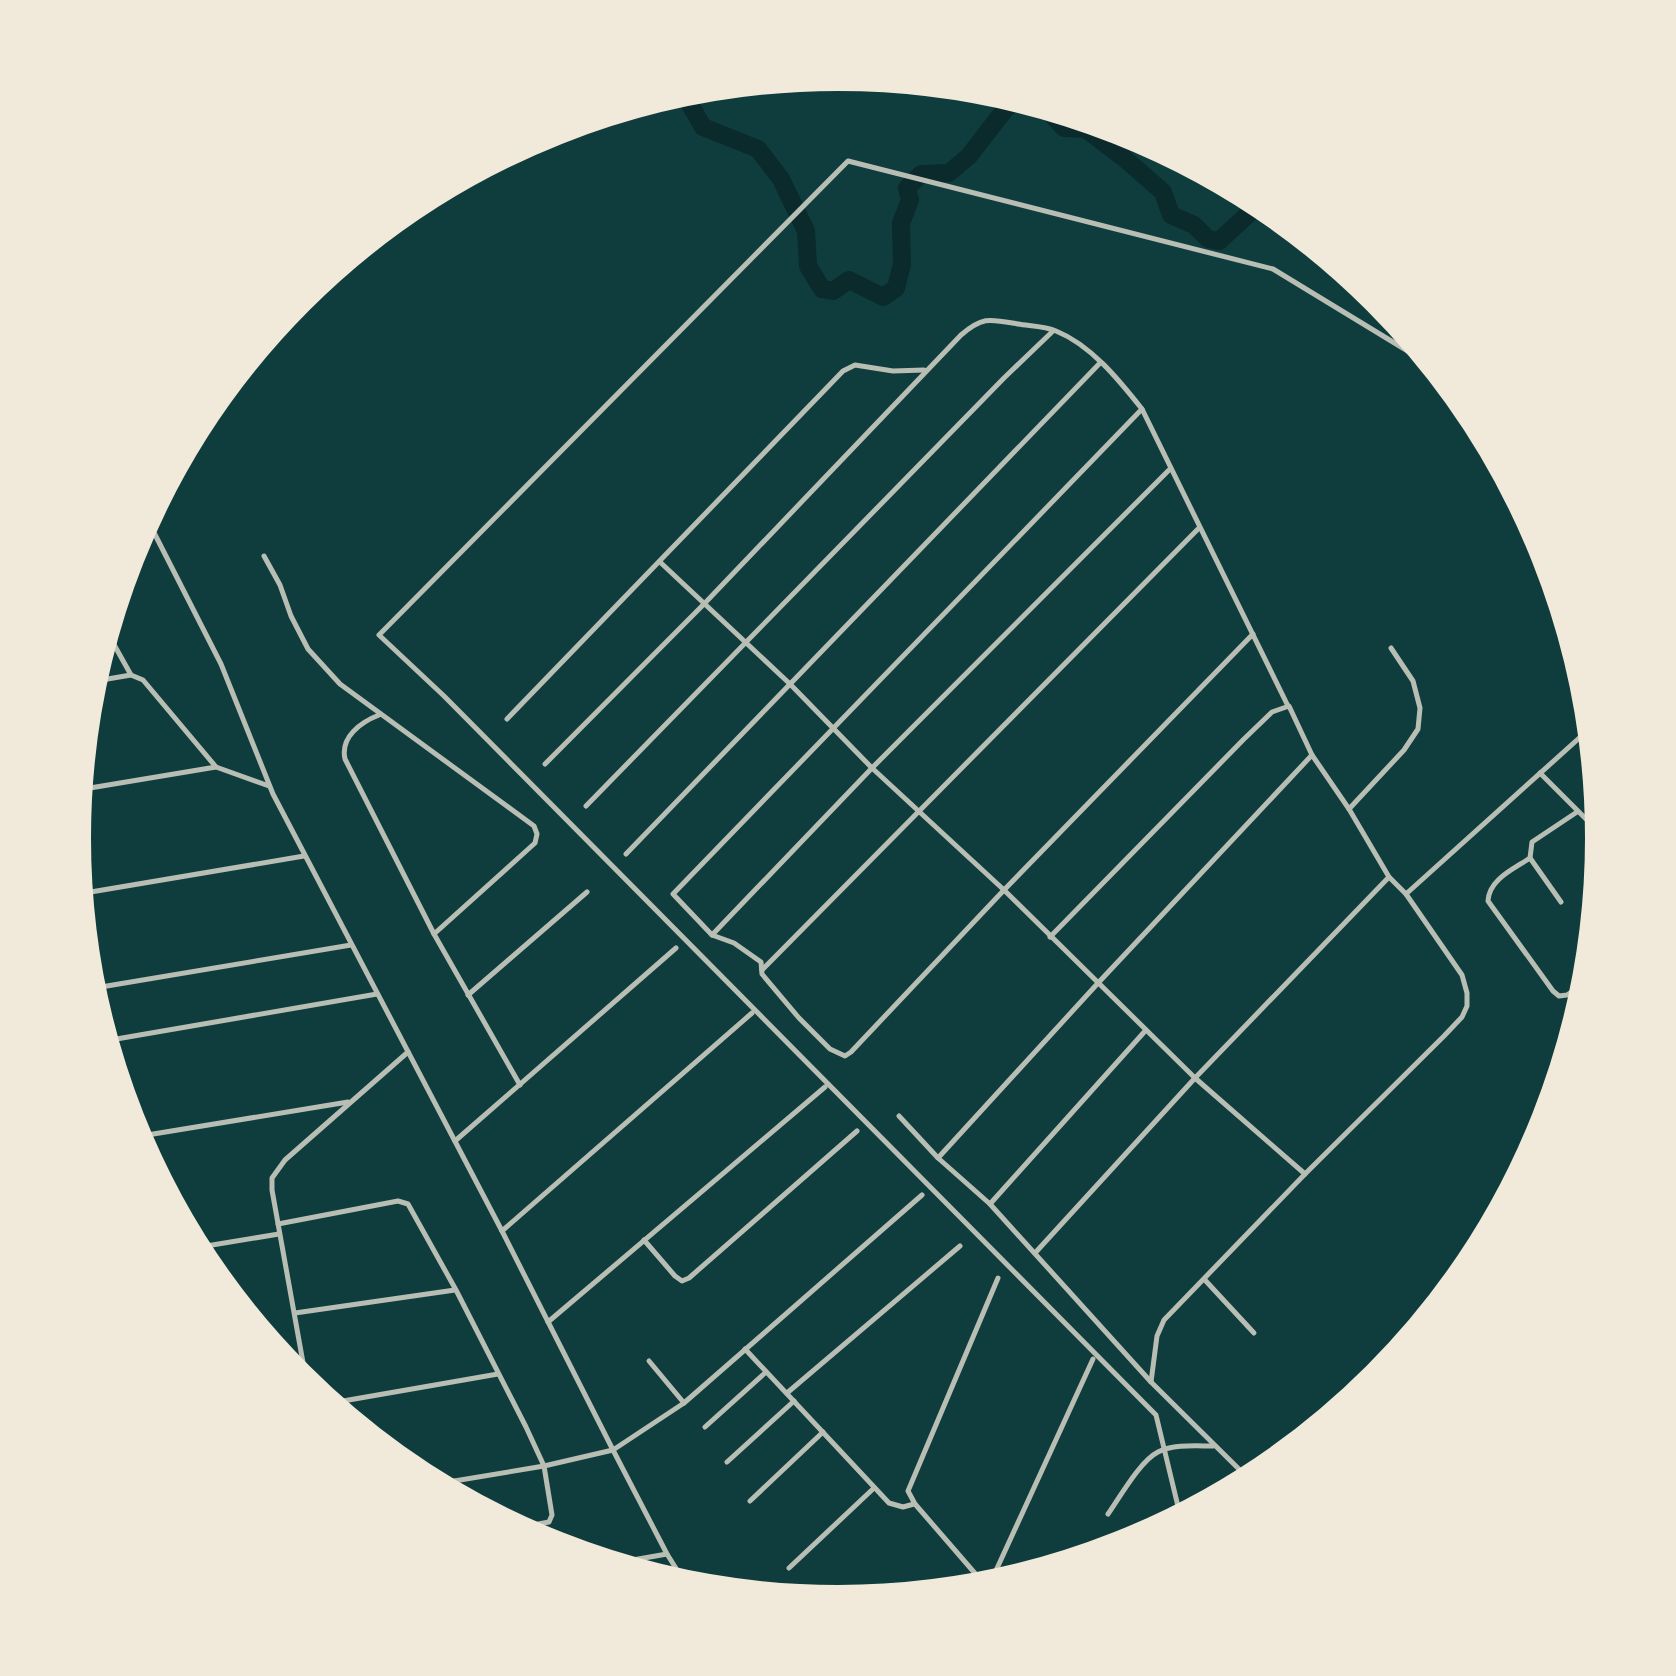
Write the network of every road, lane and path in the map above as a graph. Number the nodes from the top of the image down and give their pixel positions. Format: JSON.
{"nodes":[{"id":1,"x":1054,"y":330,"type":"junction"},
{"id":2,"x":1415,"y":355,"type":"edge"},
{"id":3,"x":1100,"y":363,"type":"junction"},
{"id":4,"x":928,"y":370,"type":"junction"},
{"id":5,"x":1142,"y":409,"type":"junction"},
{"id":6,"x":1170,"y":468,"type":"junction"},
{"id":7,"x":152,"y":528,"type":"edge"},
{"id":8,"x":1199,"y":528,"type":"junction"},
{"id":9,"x":264,"y":556,"type":"dead end"},
{"id":10,"x":660,"y":562,"type":"junction"},
{"id":11,"x":704,"y":604,"type":"junction"},
{"id":12,"x":1253,"y":634,"type":"junction"},
{"id":13,"x":112,"y":640,"type":"edge"},
{"id":14,"x":747,"y":643,"type":"junction"},
{"id":15,"x":1391,"y":648,"type":"dead end"},
{"id":16,"x":131,"y":675,"type":"junction"},
{"id":17,"x":102,"y":680,"type":"edge"},
{"id":18,"x":790,"y":684,"type":"junction"},
{"id":19,"x":1288,"y":706,"type":"junction"},
{"id":20,"x":380,"y":714,"type":"junction"},
{"id":21,"x":508,"y":719,"type":"dead end"},
{"id":22,"x":834,"y":729,"type":"junction"},
{"id":23,"x":1584,"y":733,"type":"edge"},
{"id":24,"x":1312,"y":755,"type":"junction"},
{"id":25,"x":546,"y":764,"type":"dead end"},
{"id":26,"x":216,"y":767,"type":"junction"},
{"id":27,"x":872,"y":768,"type":"junction"},
{"id":28,"x":1540,"y":772,"type":"junction"},
{"id":29,"x":269,"y":786,"type":"junction"},
{"id":30,"x":87,"y":788,"type":"edge"},
{"id":31,"x":586,"y":806,"type":"dead end"},
{"id":32,"x":1349,"y":810,"type":"junction"},
{"id":33,"x":919,"y":811,"type":"junction"},
{"id":34,"x":1578,"y":812,"type":"junction"},
{"id":35,"x":1590,"y":824,"type":"edge"},
{"id":36,"x":626,"y":854,"type":"dead end"},
{"id":37,"x":304,"y":856,"type":"junction"},
{"id":38,"x":1530,"y":858,"type":"junction"},
{"id":39,"x":1389,"y":876,"type":"junction"},
{"id":40,"x":1004,"y":890,"type":"junction"},
{"id":41,"x":587,"y":892,"type":"dead end"},
{"id":42,"x":87,"y":893,"type":"edge"},
{"id":43,"x":1406,"y":894,"type":"junction"},
{"id":44,"x":1562,"y":902,"type":"dead end"},
{"id":45,"x":434,"y":934,"type":"junction"},
{"id":46,"x":712,"y":934,"type":"junction"},
{"id":47,"x":1050,"y":937,"type":"junction"},
{"id":48,"x":351,"y":945,"type":"junction"},
{"id":49,"x":676,"y":948,"type":"dead end"},
{"id":50,"x":762,"y":971,"type":"junction"},
{"id":51,"x":1098,"y":982,"type":"junction"},
{"id":52,"x":100,"y":987,"type":"edge"},
{"id":53,"x":1576,"y":989,"type":"edge"},
{"id":54,"x":378,"y":994,"type":"junction"},
{"id":55,"x":468,"y":995,"type":"junction"},
{"id":56,"x":752,"y":1013,"type":"dead end"},
{"id":57,"x":1146,"y":1030,"type":"junction"},
{"id":58,"x":113,"y":1040,"type":"edge"},
{"id":59,"x":408,"y":1052,"type":"junction"},
{"id":60,"x":1195,"y":1078,"type":"junction"},
{"id":61,"x":520,"y":1084,"type":"junction"},
{"id":62,"x":825,"y":1087,"type":"dead end"},
{"id":63,"x":352,"y":1101,"type":"junction"},
{"id":64,"x":899,"y":1116,"type":"dead end"},
{"id":65,"x":857,"y":1131,"type":"dead end"},
{"id":66,"x":146,"y":1135,"type":"edge"},
{"id":67,"x":455,"y":1141,"type":"junction"},
{"id":68,"x":938,"y":1158,"type":"junction"},
{"id":69,"x":1305,"y":1174,"type":"junction"},
{"id":70,"x":922,"y":1195,"type":"dead end"},
{"id":71,"x":990,"y":1204,"type":"junction"},
{"id":72,"x":278,"y":1224,"type":"junction"},
{"id":73,"x":502,"y":1230,"type":"junction"},
{"id":74,"x":280,"y":1234,"type":"junction"},
{"id":75,"x":644,"y":1240,"type":"junction"},
{"id":76,"x":206,"y":1246,"type":"edge"},
{"id":77,"x":960,"y":1246,"type":"dead end"},
{"id":78,"x":1035,"y":1253,"type":"junction"},
{"id":79,"x":998,"y":1278,"type":"dead end"},
{"id":80,"x":1204,"y":1278,"type":"junction"},
{"id":81,"x":456,"y":1290,"type":"junction"},
{"id":82,"x":295,"y":1313,"type":"junction"},
{"id":83,"x":548,"y":1322,"type":"junction"},
{"id":84,"x":1254,"y":1333,"type":"dead end"},
{"id":85,"x":745,"y":1349,"type":"junction"},
{"id":86,"x":1093,"y":1359,"type":"dead end"},
{"id":87,"x":650,"y":1361,"type":"dead end"},
{"id":88,"x":305,"y":1369,"type":"edge"},
{"id":89,"x":766,"y":1372,"type":"junction"},
{"id":90,"x":498,"y":1374,"type":"junction"},
{"id":91,"x":1151,"y":1382,"type":"junction"},
{"id":92,"x":786,"y":1394,"type":"junction"},
{"id":93,"x":794,"y":1401,"type":"junction"},
{"id":94,"x":339,"y":1402,"type":"edge"},
{"id":95,"x":684,"y":1403,"type":"junction"},
{"id":96,"x":705,"y":1427,"type":"dead end"},
{"id":97,"x":823,"y":1432,"type":"junction"},
{"id":98,"x":1216,"y":1446,"type":"junction"},
{"id":99,"x":612,"y":1450,"type":"junction"},
{"id":100,"x":727,"y":1462,"type":"dead end"},
{"id":101,"x":544,"y":1466,"type":"junction"},
{"id":102,"x":1242,"y":1472,"type":"edge"},
{"id":103,"x":456,"y":1481,"type":"junction"},
{"id":104,"x":449,"y":1482,"type":"edge"},
{"id":105,"x":457,"y":1487,"type":"edge"},
{"id":106,"x":875,"y":1488,"type":"junction"},
{"id":107,"x":750,"y":1501,"type":"dead end"},
{"id":108,"x":915,"y":1504,"type":"junction"},
{"id":109,"x":1178,"y":1509,"type":"edge"},
{"id":110,"x":1108,"y":1514,"type":"dead end"},
{"id":111,"x":531,"y":1525,"type":"edge"},
{"id":112,"x":667,"y":1554,"type":"junction"},
{"id":113,"x":629,"y":1561,"type":"edge"},
{"id":114,"x":788,"y":1568,"type":"dead end"},
{"id":115,"x":680,"y":1574,"type":"edge"},
{"id":116,"x":997,"y":1574,"type":"edge"},
{"id":117,"x":979,"y":1578,"type":"edge"}],
"edges":[{"from":1,"to":3,"type":"street"},
{"from":1,"to":4,"type":"street"},
{"from":1,"to":14,"type":"street"},
{"from":2,"to":109,"type":"street"},
{"from":3,"to":5,"type":"street"},
{"from":3,"to":18,"type":"street"},
{"from":4,"to":10,"type":"street"},
{"from":4,"to":11,"type":"street"},
{"from":5,"to":6,"type":"street"},
{"from":5,"to":22,"type":"street"},
{"from":6,"to":8,"type":"street"},
{"from":6,"to":27,"type":"street"},
{"from":7,"to":29,"type":"street"},
{"from":8,"to":12,"type":"street"},
{"from":8,"to":33,"type":"street"},
{"from":9,"to":20,"type":"street"},
{"from":10,"to":11,"type":"street"},
{"from":10,"to":21,"type":"street"},
{"from":11,"to":14,"type":"street"},
{"from":11,"to":25,"type":"street"},
{"from":12,"to":19,"type":"street"},
{"from":12,"to":40,"type":"street"},
{"from":13,"to":16,"type":"street"},
{"from":14,"to":18,"type":"street"},
{"from":14,"to":31,"type":"street"},
{"from":15,"to":32,"type":"street"},
{"from":16,"to":17,"type":"street"},
{"from":16,"to":26,"type":"street"},
{"from":18,"to":22,"type":"street"},
{"from":18,"to":36,"type":"street"},
{"from":19,"to":24,"type":"street"},
{"from":19,"to":47,"type":"street"},
{"from":20,"to":45,"type":"street"},
{"from":20,"to":45,"type":"street"},
{"from":22,"to":27,"type":"street"},
{"from":22,"to":46,"type":"street"},
{"from":23,"to":28,"type":"street"},
{"from":24,"to":32,"type":"street"},
{"from":24,"to":51,"type":"street"},
{"from":26,"to":29,"type":"street"},
{"from":26,"to":30,"type":"street"},
{"from":27,"to":33,"type":"street"},
{"from":27,"to":46,"type":"street"},
{"from":28,"to":34,"type":"street"},
{"from":28,"to":43,"type":"street"},
{"from":29,"to":37,"type":"street"},
{"from":32,"to":39,"type":"street"},
{"from":33,"to":40,"type":"street"},
{"from":33,"to":50,"type":"street"},
{"from":34,"to":35,"type":"street"},
{"from":34,"to":38,"type":"street"},
{"from":37,"to":42,"type":"street"},
{"from":37,"to":48,"type":"street"},
{"from":38,"to":44,"type":"street"},
{"from":38,"to":53,"type":"street"},
{"from":39,"to":43,"type":"street"},
{"from":39,"to":60,"type":"street"},
{"from":40,"to":47,"type":"street"},
{"from":40,"to":50,"type":"street"},
{"from":41,"to":55,"type":"street"},
{"from":43,"to":69,"type":"street"},
{"from":45,"to":55,"type":"street"},
{"from":46,"to":50,"type":"street"},
{"from":47,"to":51,"type":"street"},
{"from":48,"to":52,"type":"street"},
{"from":48,"to":54,"type":"street"},
{"from":49,"to":61,"type":"street"},
{"from":51,"to":57,"type":"street"},
{"from":51,"to":68,"type":"street"},
{"from":54,"to":58,"type":"street"},
{"from":54,"to":59,"type":"street"},
{"from":55,"to":61,"type":"street"},
{"from":56,"to":73,"type":"street"},
{"from":57,"to":60,"type":"street"},
{"from":57,"to":71,"type":"street"},
{"from":59,"to":63,"type":"street"},
{"from":59,"to":67,"type":"street"},
{"from":60,"to":69,"type":"street"},
{"from":60,"to":78,"type":"street"},
{"from":61,"to":67,"type":"street"},
{"from":62,"to":75,"type":"street"},
{"from":63,"to":66,"type":"street"},
{"from":63,"to":72,"type":"street"},
{"from":64,"to":68,"type":"street"},
{"from":65,"to":75,"type":"street"},
{"from":67,"to":73,"type":"street"},
{"from":68,"to":71,"type":"street"},
{"from":69,"to":80,"type":"street"},
{"from":70,"to":85,"type":"street"},
{"from":71,"to":78,"type":"street"},
{"from":72,"to":74,"type":"street"},
{"from":72,"to":81,"type":"street"},
{"from":73,"to":83,"type":"street"},
{"from":74,"to":76,"type":"street"},
{"from":74,"to":82,"type":"street"},
{"from":75,"to":83,"type":"street"},
{"from":77,"to":92,"type":"street"},
{"from":78,"to":91,"type":"street"},
{"from":79,"to":108,"type":"street"},
{"from":80,"to":84,"type":"street"},
{"from":80,"to":91,"type":"street"},
{"from":81,"to":82,"type":"street"},
{"from":81,"to":90,"type":"street"},
{"from":82,"to":88,"type":"street"},
{"from":83,"to":99,"type":"street"},
{"from":85,"to":89,"type":"street"},
{"from":85,"to":95,"type":"street"},
{"from":86,"to":116,"type":"street"},
{"from":87,"to":95,"type":"street"},
{"from":89,"to":92,"type":"street"},
{"from":89,"to":96,"type":"street"},
{"from":90,"to":94,"type":"street"},
{"from":90,"to":101,"type":"street"},
{"from":91,"to":98,"type":"street"},
{"from":92,"to":93,"type":"street"},
{"from":93,"to":97,"type":"street"},
{"from":93,"to":100,"type":"street"},
{"from":95,"to":99,"type":"street"},
{"from":97,"to":106,"type":"street"},
{"from":97,"to":107,"type":"street"},
{"from":98,"to":102,"type":"street"},
{"from":98,"to":110,"type":"street"},
{"from":99,"to":101,"type":"street"},
{"from":99,"to":112,"type":"street"},
{"from":101,"to":103,"type":"street"},
{"from":101,"to":111,"type":"street"},
{"from":103,"to":104,"type":"street"},
{"from":103,"to":105,"type":"street"},
{"from":106,"to":108,"type":"street"},
{"from":106,"to":114,"type":"street"},
{"from":108,"to":117,"type":"street"},
{"from":112,"to":113,"type":"street"},
{"from":112,"to":115,"type":"street"}]}
